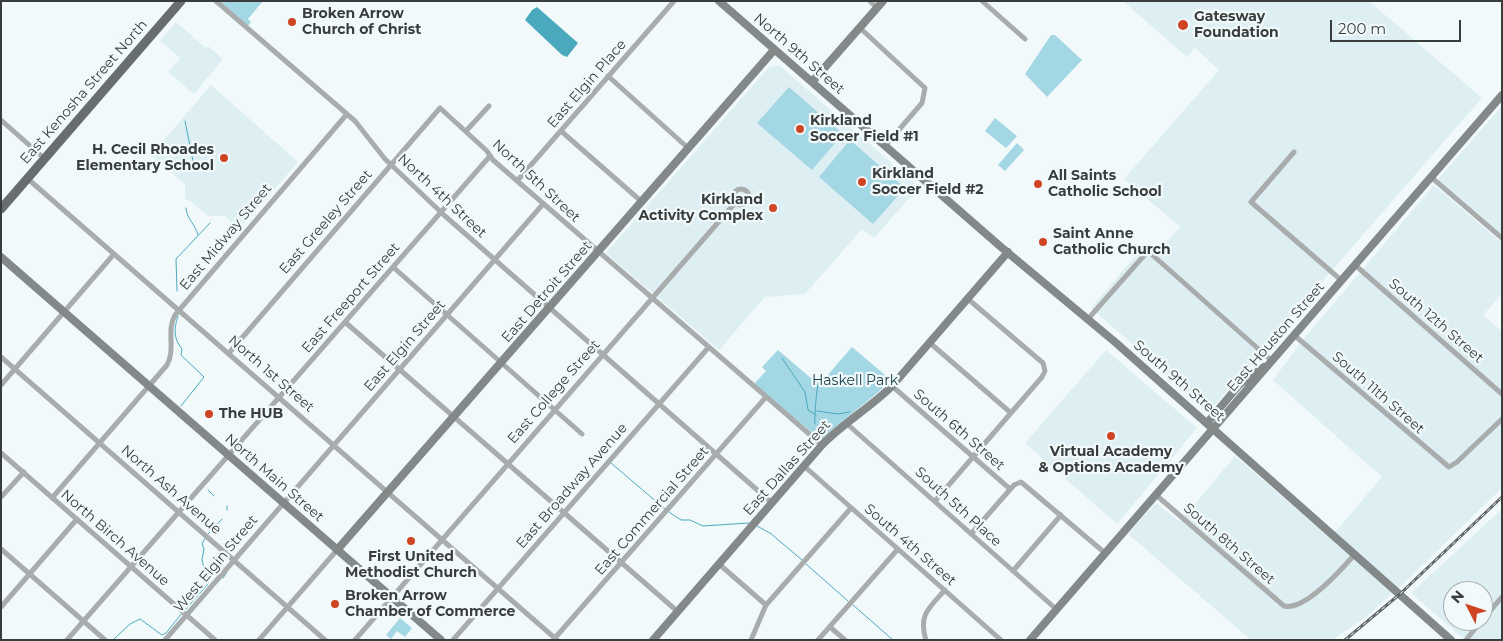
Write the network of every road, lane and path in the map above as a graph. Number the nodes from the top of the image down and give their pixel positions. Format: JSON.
{"nodes":[{"id":1,"x":181,"y":1,"type":"edge"},
{"id":2,"x":216,"y":1,"type":"edge"},
{"id":3,"x":674,"y":1,"type":"edge"},
{"id":4,"x":719,"y":1,"type":"edge"},
{"id":5,"x":870,"y":1,"type":"edge"},
{"id":6,"x":982,"y":1,"type":"edge"},
{"id":7,"x":880,"y":4,"type":"edge"},
{"id":8,"x":860,"y":28,"type":"junction"},
{"id":9,"x":1025,"y":39,"type":"dead end"},
{"id":10,"x":774,"y":50,"type":"junction"},
{"id":11,"x":608,"y":76,"type":"junction"},
{"id":12,"x":812,"y":82,"type":"junction"},
{"id":13,"x":1502,"y":95,"type":"edge"},
{"id":14,"x":489,"y":106,"type":"dead end"},
{"id":15,"x":440,"y":108,"type":"joint"},
{"id":16,"x":347,"y":114,"type":"junction"},
{"id":17,"x":1,"y":120,"type":"edge"},
{"id":18,"x":466,"y":130,"type":"junction"},
{"id":19,"x":561,"y":131,"type":"junction"},
{"id":20,"x":885,"y":146,"type":"junction"},
{"id":21,"x":688,"y":148,"type":"junction"},
{"id":22,"x":1294,"y":152,"type":"dead end"},
{"id":23,"x":490,"y":156,"type":"junction"},
{"id":24,"x":45,"y":159,"type":"junction"},
{"id":25,"x":390,"y":164,"type":"junction"},
{"id":26,"x":1431,"y":177,"type":"junction"},
{"id":27,"x":28,"y":179,"type":"junction"},
{"id":28,"x":517,"y":181,"type":"junction"},
{"id":29,"x":642,"y":202,"type":"junction"},
{"id":30,"x":735,"y":203,"type":"dead end"},
{"id":31,"x":543,"y":204,"type":"junction"},
{"id":32,"x":3,"y":208,"type":"edge"},
{"id":33,"x":442,"y":211,"type":"junction"},
{"id":34,"x":1502,"y":238,"type":"edge"},
{"id":35,"x":598,"y":252,"type":"junction"},
{"id":36,"x":1008,"y":252,"type":"junction"},
{"id":37,"x":114,"y":254,"type":"junction"},
{"id":38,"x":1,"y":257,"type":"edge"},
{"id":39,"x":494,"y":260,"type":"junction"},
{"id":40,"x":1355,"y":265,"type":"junction"},
{"id":41,"x":393,"y":267,"type":"junction"},
{"id":42,"x":1342,"y":280,"type":"junction"},
{"id":43,"x":652,"y":299,"type":"junction"},
{"id":44,"x":968,"y":299,"type":"junction"},
{"id":45,"x":549,"y":308,"type":"junction"},
{"id":46,"x":178,"y":310,"type":"junction"},
{"id":47,"x":65,"y":312,"type":"junction"},
{"id":48,"x":447,"y":315,"type":"junction"},
{"id":49,"x":1088,"y":319,"type":"junction"},
{"id":50,"x":345,"y":322,"type":"junction"},
{"id":51,"x":1294,"y":335,"type":"junction"},
{"id":52,"x":930,"y":342,"type":"junction"},
{"id":53,"x":708,"y":348,"type":"junction"},
{"id":54,"x":229,"y":353,"type":"junction"},
{"id":55,"x":603,"y":355,"type":"junction"},
{"id":56,"x":1,"y":357,"type":"edge"},
{"id":57,"x":502,"y":363,"type":"junction"},
{"id":58,"x":1270,"y":363,"type":"junction"},
{"id":59,"x":15,"y":369,"type":"junction"},
{"id":60,"x":400,"y":369,"type":"junction"},
{"id":61,"x":1,"y":385,"type":"edge"},
{"id":62,"x":149,"y":386,"type":"junction"},
{"id":63,"x":892,"y":386,"type":"junction"},
{"id":64,"x":1502,"y":394,"type":"edge"},
{"id":65,"x":279,"y":397,"type":"junction"},
{"id":66,"x":766,"y":397,"type":"junction"},
{"id":67,"x":659,"y":404,"type":"junction"},
{"id":68,"x":556,"y":410,"type":"junction"},
{"id":69,"x":1011,"y":413,"type":"junction"},
{"id":70,"x":454,"y":416,"type":"junction"},
{"id":71,"x":1502,"y":419,"type":"edge"},
{"id":72,"x":845,"y":422,"type":"junction"},
{"id":73,"x":1210,"y":425,"type":"junction"},
{"id":74,"x":582,"y":434,"type":"dead end"},
{"id":75,"x":100,"y":443,"type":"junction"},
{"id":76,"x":334,"y":445,"type":"junction"},
{"id":77,"x":822,"y":445,"type":"junction"},
{"id":78,"x":1,"y":453,"type":"edge"},
{"id":79,"x":717,"y":454,"type":"junction"},
{"id":80,"x":228,"y":455,"type":"junction"},
{"id":81,"x":973,"y":457,"type":"junction"},
{"id":82,"x":508,"y":464,"type":"junction"},
{"id":83,"x":804,"y":466,"type":"junction"},
{"id":84,"x":24,"y":472,"type":"junction"},
{"id":85,"x":1010,"y":489,"type":"junction"},
{"id":86,"x":388,"y":492,"type":"junction"},
{"id":87,"x":1155,"y":494,"type":"junction"},
{"id":88,"x":1,"y":497,"type":"edge"},
{"id":89,"x":52,"y":498,"type":"junction"},
{"id":90,"x":935,"y":501,"type":"junction"},
{"id":91,"x":283,"y":502,"type":"junction"},
{"id":92,"x":772,"y":503,"type":"junction"},
{"id":93,"x":851,"y":508,"type":"junction"},
{"id":94,"x":179,"y":512,"type":"junction"},
{"id":95,"x":564,"y":512,"type":"junction"},
{"id":96,"x":1062,"y":515,"type":"junction"},
{"id":97,"x":77,"y":519,"type":"junction"},
{"id":98,"x":971,"y":534,"type":"junction"},
{"id":99,"x":442,"y":540,"type":"junction"},
{"id":100,"x":1,"y":549,"type":"edge"},
{"id":101,"x":898,"y":549,"type":"junction"},
{"id":102,"x":338,"y":550,"type":"junction"},
{"id":103,"x":1105,"y":553,"type":"junction"},
{"id":104,"x":1355,"y":554,"type":"junction"},
{"id":105,"x":233,"y":560,"type":"junction"},
{"id":106,"x":622,"y":562,"type":"junction"},
{"id":107,"x":719,"y":564,"type":"junction"},
{"id":108,"x":132,"y":567,"type":"junction"},
{"id":109,"x":1013,"y":571,"type":"junction"},
{"id":110,"x":30,"y":574,"type":"junction"},
{"id":111,"x":498,"y":588,"type":"junction"},
{"id":112,"x":944,"y":590,"type":"junction"},
{"id":113,"x":392,"y":597,"type":"junction"},
{"id":114,"x":1502,"y":597,"type":"edge"},
{"id":115,"x":766,"y":606,"type":"junction"},
{"id":116,"x":1,"y":607,"type":"edge"},
{"id":117,"x":287,"y":607,"type":"junction"},
{"id":118,"x":1493,"y":607,"type":"edge"},
{"id":119,"x":1056,"y":609,"type":"junction"},
{"id":120,"x":677,"y":611,"type":"junction"},
{"id":121,"x":184,"y":613,"type":"junction"},
{"id":122,"x":84,"y":621,"type":"junction"},
{"id":123,"x":830,"y":627,"type":"junction"},
{"id":124,"x":556,"y":639,"type":"edge"},
{"id":125,"x":67,"y":640,"type":"edge"},
{"id":126,"x":105,"y":640,"type":"edge"},
{"id":127,"x":164,"y":640,"type":"edge"},
{"id":128,"x":215,"y":640,"type":"edge"},
{"id":129,"x":259,"y":640,"type":"edge"},
{"id":130,"x":325,"y":640,"type":"edge"},
{"id":131,"x":355,"y":640,"type":"edge"},
{"id":132,"x":441,"y":640,"type":"edge"},
{"id":133,"x":453,"y":640,"type":"edge"},
{"id":134,"x":652,"y":640,"type":"edge"},
{"id":135,"x":751,"y":640,"type":"edge"},
{"id":136,"x":818,"y":640,"type":"edge"},
{"id":137,"x":845,"y":640,"type":"edge"},
{"id":138,"x":926,"y":640,"type":"edge"},
{"id":139,"x":1002,"y":640,"type":"edge"},
{"id":140,"x":1030,"y":640,"type":"edge"},
{"id":141,"x":1452,"y":640,"type":"edge"}],
"edges":[{"from":1,"to":24,"type":"main road","name":"East Kenosha Street North"},
{"from":2,"to":16,"type":"street","name":"North 4th Street"},
{"from":3,"to":11,"type":"street","name":"East Elgin Place"},
{"from":4,"to":10,"type":"street","name":"North 9th Street"},
{"from":5,"to":7,"type":"street"},
{"from":6,"to":9,"type":"street"},
{"from":7,"to":8,"type":"street"},
{"from":8,"to":12,"type":"street"},
{"from":8,"to":20,"type":"street"},
{"from":10,"to":12,"type":"street","name":"North 9th Street"},
{"from":10,"to":21,"type":"street","name":"East Detroit Street"},
{"from":11,"to":19,"type":"street","name":"East Elgin Place"},
{"from":11,"to":21,"type":"street"},
{"from":12,"to":20,"type":"street","name":"North 9th Street"},
{"from":13,"to":26,"type":"street","name":"East Houston Street"},
{"from":14,"to":18,"type":"street"},
{"from":15,"to":18,"type":"street","name":"North 5th Street"},
{"from":15,"to":25,"type":"street","name":"East Greeley Street"},
{"from":16,"to":25,"type":"street","name":"North 4th Street"},
{"from":16,"to":46,"type":"street","name":"East Midway Street"},
{"from":17,"to":24,"type":"street"},
{"from":18,"to":23,"type":"street","name":"North 5th Street"},
{"from":19,"to":28,"type":"street","name":"East Elgin Place"},
{"from":19,"to":29,"type":"street"},
{"from":20,"to":36,"type":"street","name":"South 9th Street"},
{"from":21,"to":29,"type":"street","name":"East Detroit Street"},
{"from":22,"to":42,"type":"street"},
{"from":23,"to":28,"type":"street","name":"North 5th Street"},
{"from":23,"to":33,"type":"street","name":"East Freeport Street"},
{"from":24,"to":27,"type":"main road","name":"East Kenosha Street North"},
{"from":25,"to":33,"type":"street","name":"North 4th Street"},
{"from":25,"to":54,"type":"street","name":"East Greeley Street"},
{"from":26,"to":34,"type":"street"},
{"from":26,"to":40,"type":"street","name":"East Houston Street"},
{"from":27,"to":32,"type":"main road","name":"East Kenosha Street North"},
{"from":27,"to":37,"type":"street","name":"North 1st Street"},
{"from":28,"to":31,"type":"street","name":"North 5th Street"},
{"from":29,"to":35,"type":"street","name":"East Detroit Street"},
{"from":30,"to":43,"type":"street","name":"East College Street"},
{"from":31,"to":35,"type":"street","name":"North 5th Street"},
{"from":31,"to":39,"type":"street","name":"East Elgin Street"},
{"from":33,"to":39,"type":"street","name":"North 4th Street"},
{"from":33,"to":41,"type":"street","name":"East Freeport Street"},
{"from":35,"to":43,"type":"street","name":"North 5th Street"},
{"from":35,"to":45,"type":"street","name":"East Detroit Street"},
{"from":36,"to":44,"type":"street","name":"East Dallas Street"},
{"from":36,"to":49,"type":"street","name":"South 9th Street"},
{"from":37,"to":46,"type":"street","name":"North 1st Street"},
{"from":37,"to":47,"type":"street"},
{"from":38,"to":47,"type":"street","name":"North Main Street"},
{"from":39,"to":45,"type":"street","name":"North 4th Street"},
{"from":39,"to":48,"type":"street","name":"East Elgin Street"},
{"from":40,"to":42,"type":"street","name":"East Houston Street"},
{"from":40,"to":64,"type":"street","name":"South 12th Street"},
{"from":41,"to":48,"type":"street"},
{"from":41,"to":50,"type":"street","name":"East Freeport Street"},
{"from":42,"to":51,"type":"street","name":"East Houston Street"},
{"from":43,"to":53,"type":"street","name":"North 5th Street"},
{"from":43,"to":55,"type":"street","name":"East College Street"},
{"from":44,"to":52,"type":"street","name":"East Dallas Street"},
{"from":44,"to":69,"type":"street"},
{"from":45,"to":55,"type":"street","name":"North 4th Street"},
{"from":45,"to":57,"type":"street","name":"East Detroit Street"},
{"from":46,"to":54,"type":"street","name":"North 1st Street"},
{"from":46,"to":62,"type":"street","name":"East Midway Street"},
{"from":47,"to":59,"type":"street"},
{"from":47,"to":62,"type":"street","name":"North Main Street"},
{"from":48,"to":57,"type":"street"},
{"from":48,"to":60,"type":"street","name":"East Elgin Street"},
{"from":49,"to":58,"type":"street"},
{"from":49,"to":73,"type":"street","name":"South 9th Street"},
{"from":50,"to":60,"type":"street"},
{"from":50,"to":65,"type":"street","name":"East Freeport Street"},
{"from":51,"to":58,"type":"street","name":"East Houston Street"},
{"from":51,"to":71,"type":"street","name":"South 11th Street"},
{"from":52,"to":63,"type":"street","name":"East Dallas Street"},
{"from":52,"to":69,"type":"street"},
{"from":53,"to":66,"type":"street","name":"North 5th Street"},
{"from":53,"to":67,"type":"street","name":"East Broadway Avenue"},
{"from":54,"to":65,"type":"street","name":"North 1st Street"},
{"from":55,"to":67,"type":"street","name":"North 4th Street"},
{"from":55,"to":68,"type":"street","name":"East College Street"},
{"from":56,"to":59,"type":"street","name":"North Ash Avenue"},
{"from":57,"to":68,"type":"street"},
{"from":57,"to":70,"type":"street","name":"East Detroit Street"},
{"from":58,"to":73,"type":"street","name":"East Houston Street"},
{"from":59,"to":61,"type":"street"},
{"from":59,"to":75,"type":"street","name":"North Ash Avenue"},
{"from":60,"to":70,"type":"street"},
{"from":60,"to":76,"type":"street","name":"East Elgin Street"},
{"from":62,"to":75,"type":"street","name":"East Midway Street"},
{"from":62,"to":80,"type":"street","name":"North Main Street"},
{"from":63,"to":72,"type":"street","name":"East Dallas Street"},
{"from":63,"to":81,"type":"street","name":"South 6th Street"},
{"from":65,"to":76,"type":"street","name":"North 1st Street"},
{"from":65,"to":80,"type":"street","name":"East Freeport Street"},
{"from":66,"to":77,"type":"street","name":"North 5th Street"},
{"from":66,"to":79,"type":"street","name":"East Commercial Street"},
{"from":67,"to":79,"type":"street"},
{"from":67,"to":95,"type":"street","name":"East Broadway Avenue"},
{"from":68,"to":74,"type":"street"},
{"from":68,"to":82,"type":"street","name":"East College Street"},
{"from":69,"to":81,"type":"street"},
{"from":70,"to":82,"type":"street"},
{"from":70,"to":86,"type":"street","name":"East Detroit Street"},
{"from":72,"to":77,"type":"street","name":"East Dallas Street"},
{"from":72,"to":90,"type":"street","name":"South 5th Place"},
{"from":73,"to":87,"type":"street","name":"East Houston Street"},
{"from":73,"to":104,"type":"street","name":"South 9th Street"},
{"from":75,"to":89,"type":"street","name":"East Midway Street"},
{"from":75,"to":94,"type":"street","name":"North Ash Avenue"},
{"from":76,"to":86,"type":"street","name":"North 1st Street"},
{"from":76,"to":91,"type":"street","name":"East Elgin Street"},
{"from":77,"to":83,"type":"street","name":"East Dallas Street"},
{"from":78,"to":84,"type":"street","name":"North Birch Avenue"},
{"from":79,"to":92,"type":"street"},
{"from":79,"to":106,"type":"street","name":"East Commercial Street"},
{"from":80,"to":91,"type":"street","name":"North Main Street"},
{"from":80,"to":94,"type":"street","name":"East Freeport Street"},
{"from":81,"to":85,"type":"street","name":"South 6th Street"},
{"from":81,"to":90,"type":"street"},
{"from":82,"to":95,"type":"street"},
{"from":82,"to":99,"type":"street","name":"East College Street"},
{"from":83,"to":92,"type":"street","name":"East Dallas Street"},
{"from":83,"to":93,"type":"street","name":"South 4th Street"},
{"from":84,"to":88,"type":"street"},
{"from":84,"to":89,"type":"street","name":"North Birch Avenue"},
{"from":85,"to":96,"type":"street","name":"South 6th Street"},
{"from":85,"to":98,"type":"street"},
{"from":86,"to":99,"type":"street","name":"North 1st Street"},
{"from":86,"to":102,"type":"street","name":"East Detroit Street"},
{"from":87,"to":103,"type":"street","name":"East Houston Street"},
{"from":87,"to":104,"type":"street","name":"South 8th Street"},
{"from":89,"to":97,"type":"street","name":"North Birch Avenue"},
{"from":90,"to":98,"type":"street","name":"South 5th Place"},
{"from":91,"to":102,"type":"street","name":"North Main Street"},
{"from":91,"to":105,"type":"street","name":"West Elgin Street"},
{"from":92,"to":107,"type":"street","name":"East Dallas Street"},
{"from":93,"to":101,"type":"street","name":"South 4th Street"},
{"from":93,"to":115,"type":"street"},
{"from":94,"to":105,"type":"street","name":"North Ash Avenue"},
{"from":94,"to":108,"type":"street","name":"East Freeport Street"},
{"from":95,"to":106,"type":"street"},
{"from":95,"to":111,"type":"street","name":"East Broadway Avenue"},
{"from":96,"to":103,"type":"street","name":"South 6th Street"},
{"from":96,"to":109,"type":"street"},
{"from":97,"to":108,"type":"street","name":"North Birch Avenue"},
{"from":97,"to":110,"type":"street"},
{"from":98,"to":109,"type":"street","name":"South 5th Place"},
{"from":99,"to":111,"type":"street","name":"North 1st Street"},
{"from":99,"to":113,"type":"street","name":"East College Street"},
{"from":100,"to":110,"type":"street"},
{"from":101,"to":112,"type":"street","name":"South 4th Street"},
{"from":101,"to":123,"type":"street"},
{"from":102,"to":113,"type":"street","name":"North Main Street"},
{"from":102,"to":117,"type":"street"},
{"from":103,"to":119,"type":"street","name":"East Houston Street"},
{"from":104,"to":141,"type":"street","name":"South 9th Street"},
{"from":105,"to":117,"type":"street","name":"North Ash Avenue"},
{"from":105,"to":121,"type":"street","name":"West Elgin Street"},
{"from":106,"to":120,"type":"street"},
{"from":106,"to":124,"type":"street","name":"East Commercial Street"},
{"from":107,"to":115,"type":"street"},
{"from":107,"to":120,"type":"street","name":"East Dallas Street"},
{"from":108,"to":121,"type":"street","name":"North Birch Avenue"},
{"from":108,"to":122,"type":"street","name":"East Freeport Street"},
{"from":109,"to":119,"type":"street","name":"South 5th Place"},
{"from":110,"to":116,"type":"street"},
{"from":110,"to":122,"type":"street"},
{"from":111,"to":124,"type":"street","name":"North 1st Street"},
{"from":111,"to":133,"type":"street","name":"East Broadway Avenue"},
{"from":112,"to":138,"type":"street"},
{"from":112,"to":139,"type":"street","name":"South 4th Street"},
{"from":113,"to":131,"type":"street","name":"East College Street"},
{"from":113,"to":132,"type":"street","name":"North Main Street"},
{"from":114,"to":118,"type":"street"},
{"from":115,"to":135,"type":"street"},
{"from":117,"to":129,"type":"street"},
{"from":117,"to":130,"type":"street","name":"North Ash Avenue"},
{"from":119,"to":140,"type":"street","name":"East Houston Street"},
{"from":120,"to":134,"type":"street","name":"East Dallas Street"},
{"from":121,"to":127,"type":"street","name":"West Elgin Street"},
{"from":121,"to":128,"type":"street","name":"North Birch Avenue"},
{"from":122,"to":125,"type":"street","name":"East Freeport Street"},
{"from":122,"to":126,"type":"street"},
{"from":123,"to":136,"type":"street"},
{"from":123,"to":137,"type":"street"}]}
